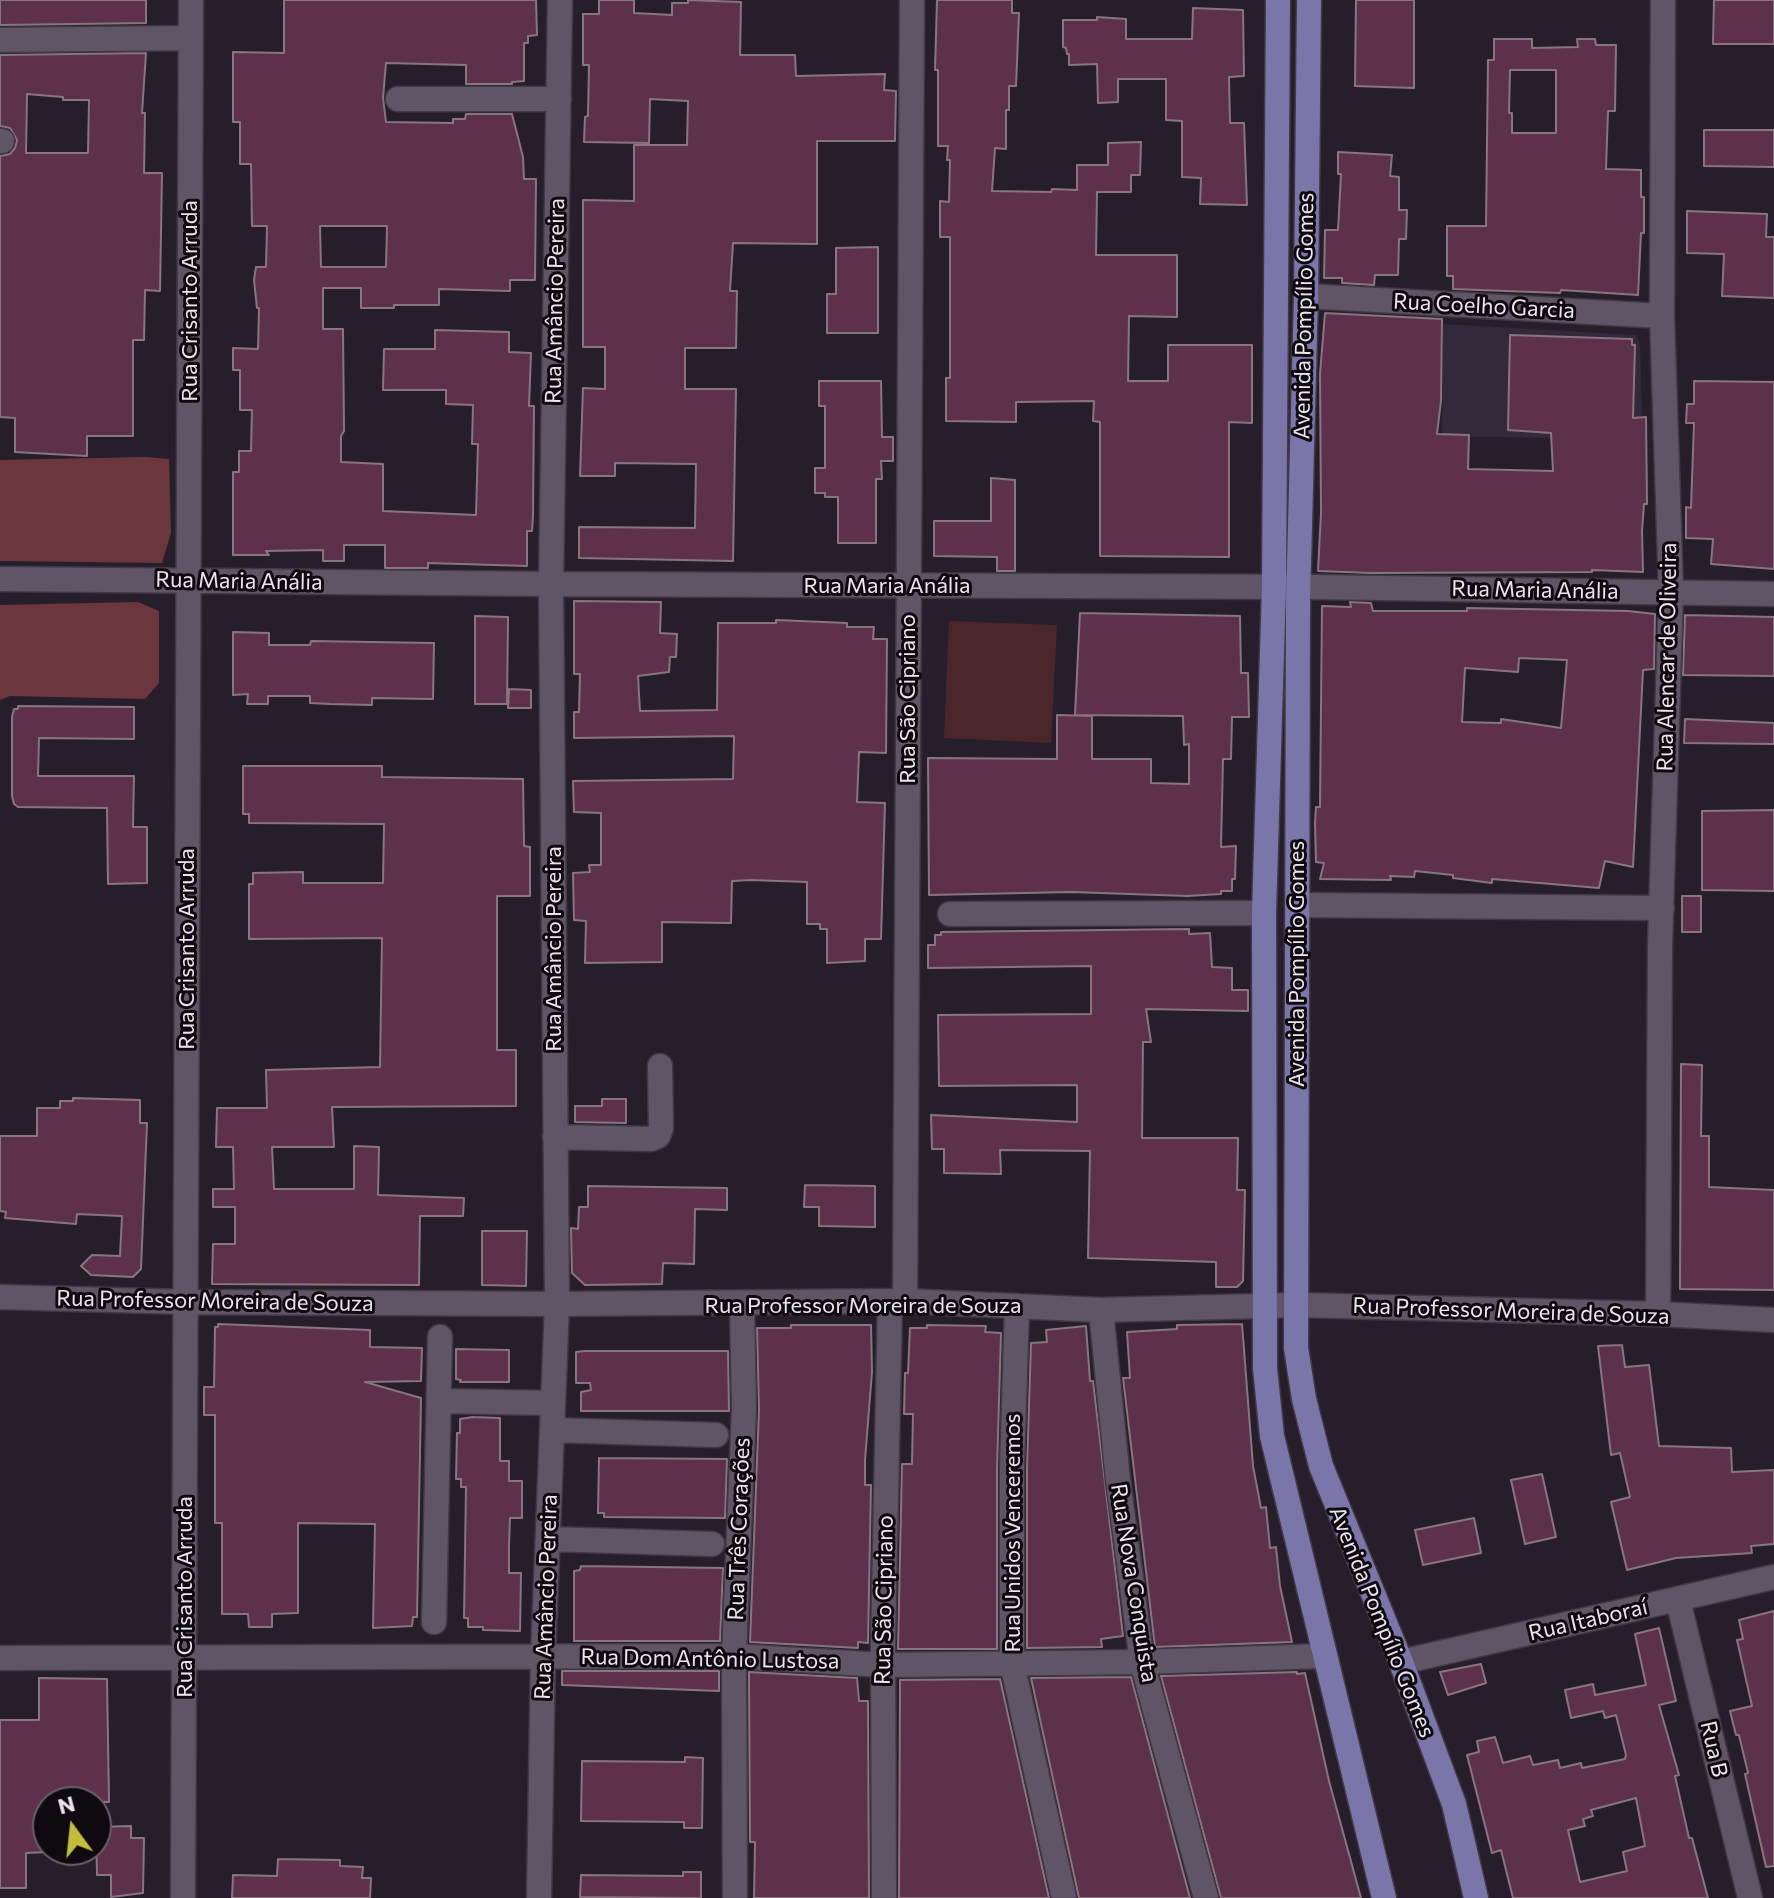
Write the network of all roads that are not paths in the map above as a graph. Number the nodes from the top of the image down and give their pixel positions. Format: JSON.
{"nodes":[{"id":1,"x":191,"y":0,"type":"edge"},
{"id":2,"x":560,"y":0,"type":"edge"},
{"id":3,"x":912,"y":0,"type":"edge"},
{"id":4,"x":1278,"y":0,"type":"edge"},
{"id":5,"x":1309,"y":0,"type":"edge"},
{"id":6,"x":1663,"y":0,"type":"edge"},
{"id":7,"x":191,"y":38,"type":"junction"},
{"id":8,"x":0,"y":40,"type":"edge"},
{"id":9,"x":398,"y":99,"type":"dead end"},
{"id":10,"x":559,"y":99,"type":"junction"},
{"id":11,"x":1306,"y":296,"type":"junction"},
{"id":12,"x":1662,"y":316,"type":"junction"},
{"id":13,"x":0,"y":579,"type":"edge"},
{"id":14,"x":189,"y":580,"type":"junction"},
{"id":15,"x":551,"y":584,"type":"junction"},
{"id":16,"x":908,"y":586,"type":"junction"},
{"id":17,"x":1274,"y":587,"type":"junction"},
{"id":18,"x":1299,"y":587,"type":"junction"},
{"id":19,"x":1671,"y":592,"type":"junction"},
{"id":20,"x":1774,"y":594,"type":"edge"},
{"id":21,"x":1297,"y":905,"type":"junction"},
{"id":22,"x":1662,"y":908,"type":"junction"},
{"id":23,"x":1264,"y":913,"type":"junction"},
{"id":24,"x":950,"y":914,"type":"dead end"},
{"id":25,"x":660,"y":1066,"type":"dead end"},
{"id":26,"x":555,"y":1137,"type":"junction"},
{"id":27,"x":0,"y":1297,"type":"edge"},
{"id":28,"x":186,"y":1302,"type":"junction"},
{"id":29,"x":897,"y":1302,"type":"junction"},
{"id":30,"x":557,"y":1304,"type":"junction"},
{"id":31,"x":742,"y":1305,"type":"junction"},
{"id":32,"x":1263,"y":1305,"type":"junction"},
{"id":33,"x":1298,"y":1305,"type":"junction"},
{"id":34,"x":1017,"y":1306,"type":"junction"},
{"id":35,"x":1101,"y":1310,"type":"junction"},
{"id":36,"x":1658,"y":1314,"type":"junction"},
{"id":37,"x":1774,"y":1320,"type":"edge"},
{"id":38,"x":440,"y":1337,"type":"dead end"},
{"id":39,"x":439,"y":1401,"type":"junction"},
{"id":40,"x":553,"y":1403,"type":"junction"},
{"id":41,"x":552,"y":1430,"type":"junction"},
{"id":42,"x":716,"y":1435,"type":"dead end"},
{"id":43,"x":548,"y":1539,"type":"junction"},
{"id":44,"x":712,"y":1544,"type":"dead end"},
{"id":45,"x":1774,"y":1577,"type":"edge"},
{"id":46,"x":1678,"y":1600,"type":"junction"},
{"id":47,"x":434,"y":1622,"type":"dead end"},
{"id":48,"x":543,"y":1656,"type":"junction"},
{"id":49,"x":734,"y":1656,"type":"junction"},
{"id":50,"x":1323,"y":1656,"type":"junction"},
{"id":51,"x":184,"y":1657,"type":"junction"},
{"id":52,"x":0,"y":1658,"type":"edge"},
{"id":53,"x":1142,"y":1662,"type":"junction"},
{"id":54,"x":1401,"y":1662,"type":"junction"},
{"id":55,"x":1012,"y":1663,"type":"junction"},
{"id":56,"x":883,"y":1665,"type":"junction"},
{"id":57,"x":183,"y":1898,"type":"edge"},
{"id":58,"x":539,"y":1898,"type":"edge"},
{"id":59,"x":735,"y":1898,"type":"edge"},
{"id":60,"x":884,"y":1898,"type":"edge"},
{"id":61,"x":1064,"y":1898,"type":"edge"},
{"id":62,"x":1206,"y":1898,"type":"edge"},
{"id":63,"x":1384,"y":1898,"type":"edge"},
{"id":64,"x":1476,"y":1898,"type":"edge"},
{"id":65,"x":1750,"y":1898,"type":"edge"}],
"edges":[{"from":1,"to":7,"type":"street","name":"Rua Crisanto Arruda"},
{"from":2,"to":10,"type":"street","name":"Rua Amâncio Pereira"},
{"from":3,"to":16,"type":"street","name":"Rua São Cipriano"},
{"from":4,"to":17,"type":"main road","name":"Avenida Pompílio Gomes"},
{"from":5,"to":11,"type":"main road","name":"Avenida Pompílio Gomes"},
{"from":6,"to":12,"type":"street","name":"Rua Alencar de Oliveira"},
{"from":7,"to":8,"type":"street"},
{"from":7,"to":14,"type":"street","name":"Rua Crisanto Arruda"},
{"from":9,"to":10,"type":"street"},
{"from":10,"to":15,"type":"street","name":"Rua Amâncio Pereira"},
{"from":11,"to":12,"type":"street","name":"Rua Coelho Garcia"},
{"from":11,"to":18,"type":"main road","name":"Avenida Pompílio Gomes"},
{"from":12,"to":19,"type":"street","name":"Rua Alencar de Oliveira"},
{"from":13,"to":14,"type":"street","name":"Rua Maria Anália"},
{"from":14,"to":15,"type":"street","name":"Rua Maria Anália"},
{"from":14,"to":28,"type":"street","name":"Rua Crisanto Arruda"},
{"from":15,"to":16,"type":"street","name":"Rua Maria Anália"},
{"from":15,"to":26,"type":"street","name":"Rua Amâncio Pereira"},
{"from":16,"to":17,"type":"street","name":"Rua Maria Anália"},
{"from":16,"to":29,"type":"street","name":"Rua São Cipriano"},
{"from":17,"to":18,"type":"street","name":"Rua Maria Anália"},
{"from":17,"to":23,"type":"main road","name":"Avenida Pompílio Gomes"},
{"from":18,"to":19,"type":"street","name":"Rua Maria Anália"},
{"from":18,"to":21,"type":"main road","name":"Avenida Pompílio Gomes"},
{"from":19,"to":20,"type":"street","name":"Rua Maria Anália"},
{"from":19,"to":22,"type":"street","name":"Rua Alencar de Oliveira"},
{"from":21,"to":22,"type":"street"},
{"from":21,"to":33,"type":"main road","name":"Avenida Pompílio Gomes"},
{"from":22,"to":36,"type":"street","name":"Rua Alencar de Oliveira"},
{"from":23,"to":24,"type":"street"},
{"from":23,"to":32,"type":"main road","name":"Avenida Pompílio Gomes"},
{"from":25,"to":26,"type":"street"},
{"from":26,"to":30,"type":"street","name":"Rua Amâncio Pereira"},
{"from":27,"to":28,"type":"street","name":"Rua Professor Moreira de Souza"},
{"from":28,"to":30,"type":"street","name":"Rua Professor Moreira de Souza"},
{"from":28,"to":51,"type":"street","name":"Rua Crisanto Arruda"},
{"from":29,"to":31,"type":"street","name":"Rua Professor Moreira de Souza"},
{"from":29,"to":34,"type":"street","name":"Rua Professor Moreira de Souza"},
{"from":29,"to":56,"type":"street","name":"Rua São Cipriano"},
{"from":30,"to":31,"type":"street","name":"Rua Professor Moreira de Souza"},
{"from":30,"to":40,"type":"street","name":"Rua Amâncio Pereira"},
{"from":31,"to":49,"type":"street","name":"Rua Três Corações"},
{"from":32,"to":33,"type":"street","name":"Rua Professor Moreira de Souza"},
{"from":32,"to":35,"type":"street","name":"Rua Professor Moreira de Souza"},
{"from":32,"to":50,"type":"main road","name":"Avenida Pompílio Gomes"},
{"from":33,"to":36,"type":"street","name":"Rua Professor Moreira de Souza"},
{"from":33,"to":54,"type":"main road","name":"Avenida Pompílio Gomes"},
{"from":34,"to":35,"type":"street","name":"Rua Professor Moreira de Souza"},
{"from":34,"to":55,"type":"street","name":"Rua Unidos Venceremos"},
{"from":35,"to":53,"type":"street","name":"Rua Nova Conquista"},
{"from":36,"to":37,"type":"street","name":"Rua Professor Moreira de Souza"},
{"from":38,"to":39,"type":"street"},
{"from":39,"to":40,"type":"street"},
{"from":39,"to":47,"type":"street"},
{"from":40,"to":41,"type":"street","name":"Rua Amâncio Pereira"},
{"from":41,"to":42,"type":"street"},
{"from":41,"to":43,"type":"street","name":"Rua Amâncio Pereira"},
{"from":43,"to":44,"type":"street"},
{"from":43,"to":48,"type":"street","name":"Rua Amâncio Pereira"},
{"from":45,"to":46,"type":"street","name":"Rua Itaboraí"},
{"from":46,"to":54,"type":"street","name":"Rua Itaboraí"},
{"from":46,"to":65,"type":"street","name":"Rua B"},
{"from":48,"to":49,"type":"street","name":"Rua Dom Antônio Lustosa"},
{"from":48,"to":51,"type":"street","name":"Rua Dom Antônio Lustosa"},
{"from":48,"to":58,"type":"street","name":"Rua Amâncio Pereira"},
{"from":49,"to":56,"type":"street","name":"Rua Dom Antônio Lustosa"},
{"from":49,"to":59,"type":"street","name":"Rua Três Corações"},
{"from":50,"to":53,"type":"street","name":"Rua Dom Antônio Lustosa"},
{"from":50,"to":63,"type":"main road","name":"Avenida Pompílio Gomes"},
{"from":51,"to":52,"type":"street","name":"Rua Dom Antônio Lustosa"},
{"from":51,"to":57,"type":"street","name":"Rua Crisanto Arruda"},
{"from":53,"to":55,"type":"street","name":"Rua Dom Antônio Lustosa"},
{"from":53,"to":62,"type":"street","name":"Rua Nova Conquista"},
{"from":54,"to":64,"type":"main road","name":"Avenida Pompílio Gomes"},
{"from":55,"to":56,"type":"street","name":"Rua Dom Antônio Lustosa"},
{"from":55,"to":61,"type":"street","name":"Rua Unidos Venceremos"},
{"from":56,"to":60,"type":"street","name":"Rua São Cipriano"}]}
